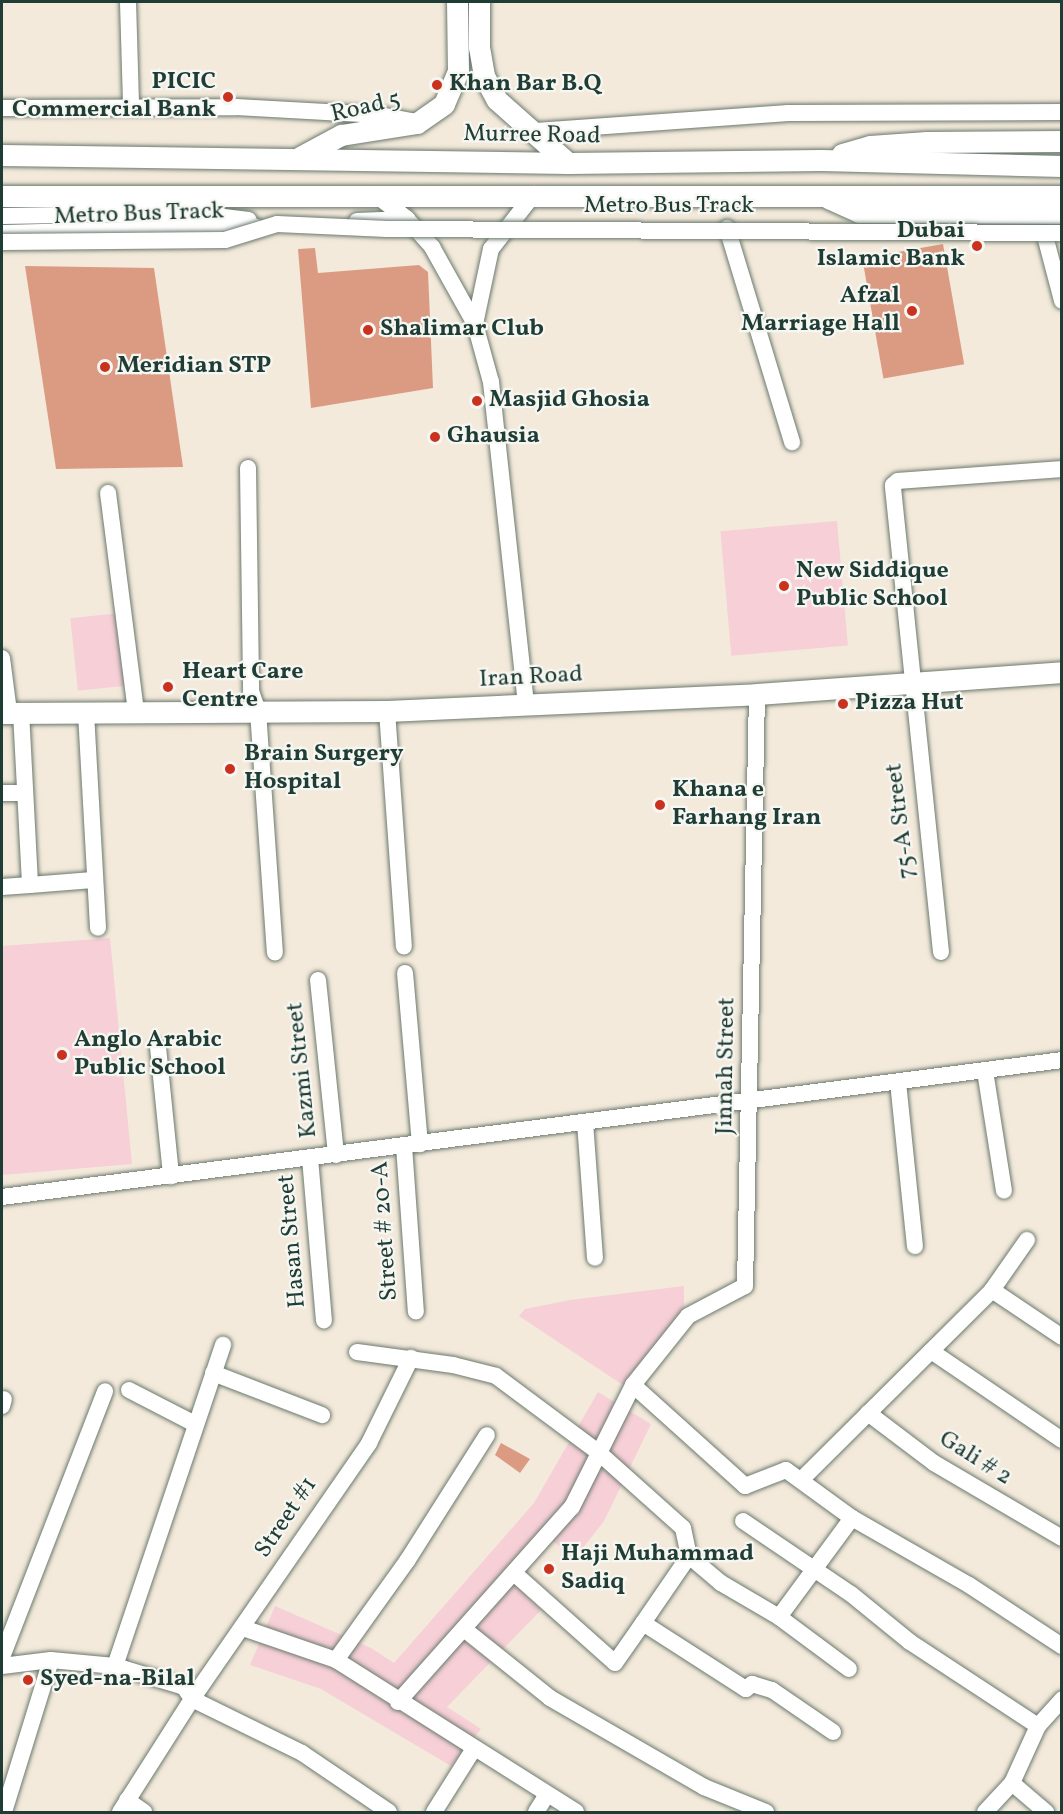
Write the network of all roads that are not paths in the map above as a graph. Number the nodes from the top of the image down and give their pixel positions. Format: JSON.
{"nodes":[{"id":1,"x":128,"y":2,"type":"edge"},
{"id":2,"x":457,"y":2,"type":"edge"},
{"id":3,"x":479,"y":2,"type":"edge"},
{"id":4,"x":131,"y":105,"type":"junction"},
{"id":5,"x":2,"y":108,"type":"edge"},
{"id":6,"x":1062,"y":112,"type":"edge"},
{"id":7,"x":417,"y":123,"type":"junction"},
{"id":8,"x":536,"y":131,"type":"junction"},
{"id":9,"x":1062,"y":141,"type":"edge"},
{"id":10,"x":2,"y":155,"type":"edge"},
{"id":11,"x":300,"y":157,"type":"junction"},
{"id":12,"x":822,"y":160,"type":"junction"},
{"id":13,"x":567,"y":163,"type":"junction"},
{"id":14,"x":1062,"y":166,"type":"edge"},
{"id":15,"x":534,"y":194,"type":"junction"},
{"id":16,"x":818,"y":194,"type":"junction"},
{"id":17,"x":2,"y":196,"type":"edge"},
{"id":18,"x":377,"y":196,"type":"junction"},
{"id":19,"x":1062,"y":196,"type":"edge"},
{"id":20,"x":1062,"y":213,"type":"edge"},
{"id":21,"x":2,"y":216,"type":"edge"},
{"id":22,"x":407,"y":219,"type":"junction"},
{"id":23,"x":277,"y":224,"type":"junction"},
{"id":24,"x":727,"y":228,"type":"dead end"},
{"id":25,"x":2,"y":233,"type":"edge"},
{"id":26,"x":1053,"y":234,"type":"edge"},
{"id":27,"x":2,"y":242,"type":"edge"},
{"id":28,"x":1062,"y":301,"type":"edge"},
{"id":29,"x":475,"y":324,"type":"junction"},
{"id":30,"x":792,"y":442,"type":"dead end"},
{"id":31,"x":248,"y":468,"type":"dead end"},
{"id":32,"x":1062,"y":469,"type":"edge"},
{"id":33,"x":108,"y":492,"type":"dead end"},
{"id":34,"x":2,"y":658,"type":"edge"},
{"id":35,"x":1062,"y":672,"type":"edge"},
{"id":36,"x":910,"y":684,"type":"junction"},
{"id":37,"x":757,"y":694,"type":"junction"},
{"id":38,"x":526,"y":703,"type":"junction"},
{"id":39,"x":258,"y":711,"type":"junction"},
{"id":40,"x":387,"y":711,"type":"junction"},
{"id":41,"x":10,"y":712,"type":"edge"},
{"id":42,"x":136,"y":712,"type":"junction"},
{"id":43,"x":86,"y":713,"type":"junction"},
{"id":44,"x":2,"y":793,"type":"edge"},
{"id":45,"x":25,"y":793,"type":"junction"},
{"id":46,"x":93,"y":880,"type":"junction"},
{"id":47,"x":30,"y":885,"type":"junction"},
{"id":48,"x":2,"y":887,"type":"edge"},
{"id":49,"x":98,"y":928,"type":"dead end"},
{"id":50,"x":404,"y":946,"type":"dead end"},
{"id":51,"x":275,"y":952,"type":"dead end"},
{"id":52,"x":941,"y":952,"type":"dead end"},
{"id":53,"x":405,"y":973,"type":"dead end"},
{"id":54,"x":318,"y":980,"type":"dead end"},
{"id":55,"x":158,"y":1047,"type":"dead end"},
{"id":56,"x":1062,"y":1060,"type":"edge"},
{"id":57,"x":985,"y":1071,"type":"junction"},
{"id":58,"x":898,"y":1083,"type":"junction"},
{"id":59,"x":751,"y":1100,"type":"junction"},
{"id":60,"x":585,"y":1122,"type":"junction"},
{"id":61,"x":412,"y":1145,"type":"junction"},
{"id":62,"x":336,"y":1155,"type":"junction"},
{"id":63,"x":310,"y":1158,"type":"junction"},
{"id":64,"x":171,"y":1176,"type":"junction"},
{"id":65,"x":1004,"y":1191,"type":"dead end"},
{"id":66,"x":2,"y":1197,"type":"edge"},
{"id":67,"x":1027,"y":1240,"type":"dead end"},
{"id":68,"x":915,"y":1246,"type":"dead end"},
{"id":69,"x":594,"y":1258,"type":"dead end"},
{"id":70,"x":992,"y":1290,"type":"junction"},
{"id":71,"x":416,"y":1312,"type":"dead end"},
{"id":72,"x":324,"y":1320,"type":"dead end"},
{"id":73,"x":1060,"y":1332,"type":"edge"},
{"id":74,"x":224,"y":1345,"type":"dead end"},
{"id":75,"x":931,"y":1351,"type":"junction"},
{"id":76,"x":357,"y":1352,"type":"dead end"},
{"id":77,"x":411,"y":1358,"type":"junction"},
{"id":78,"x":213,"y":1373,"type":"junction"},
{"id":79,"x":633,"y":1384,"type":"junction"},
{"id":80,"x":129,"y":1390,"type":"dead end"},
{"id":81,"x":105,"y":1391,"type":"dead end"},
{"id":82,"x":868,"y":1413,"type":"junction"},
{"id":83,"x":322,"y":1415,"type":"dead end"},
{"id":84,"x":195,"y":1424,"type":"junction"},
{"id":85,"x":487,"y":1435,"type":"dead end"},
{"id":86,"x":1062,"y":1440,"type":"edge"},
{"id":87,"x":598,"y":1452,"type":"junction"},
{"id":88,"x":801,"y":1480,"type":"junction"},
{"id":89,"x":852,"y":1518,"type":"junction"},
{"id":90,"x":743,"y":1521,"type":"dead end"},
{"id":91,"x":1062,"y":1538,"type":"edge"},
{"id":92,"x":689,"y":1556,"type":"junction"},
{"id":93,"x":815,"y":1570,"type":"junction"},
{"id":94,"x":514,"y":1573,"type":"junction"},
{"id":95,"x":779,"y":1617,"type":"junction"},
{"id":96,"x":643,"y":1623,"type":"junction"},
{"id":97,"x":243,"y":1628,"type":"junction"},
{"id":98,"x":464,"y":1629,"type":"junction"},
{"id":99,"x":1062,"y":1646,"type":"edge"},
{"id":100,"x":2,"y":1658,"type":"edge"},
{"id":101,"x":51,"y":1660,"type":"junction"},
{"id":102,"x":336,"y":1660,"type":"junction"},
{"id":103,"x":2,"y":1666,"type":"edge"},
{"id":104,"x":115,"y":1666,"type":"junction"},
{"id":105,"x":849,"y":1669,"type":"dead end"},
{"id":106,"x":192,"y":1699,"type":"junction"},
{"id":107,"x":1062,"y":1699,"type":"edge"},
{"id":108,"x":398,"y":1702,"type":"junction"},
{"id":109,"x":1038,"y":1726,"type":"junction"},
{"id":110,"x":833,"y":1731,"type":"dead end"},
{"id":111,"x":473,"y":1750,"type":"junction"},
{"id":112,"x":1012,"y":1783,"type":"junction"},
{"id":113,"x":546,"y":1797,"type":"junction"},
{"id":114,"x":124,"y":1806,"type":"edge"},
{"id":115,"x":4,"y":1812,"type":"edge"},
{"id":116,"x":144,"y":1812,"type":"edge"},
{"id":117,"x":389,"y":1812,"type":"edge"},
{"id":118,"x":434,"y":1812,"type":"edge"},
{"id":119,"x":536,"y":1812,"type":"edge"},
{"id":120,"x":576,"y":1812,"type":"edge"},
{"id":121,"x":766,"y":1812,"type":"edge"},
{"id":122,"x":986,"y":1812,"type":"edge"},
{"id":123,"x":1046,"y":1812,"type":"edge"}],
"edges":[{"from":1,"to":4,"type":"street"},
{"from":2,"to":7,"type":"main road","name":"Road 5"},
{"from":3,"to":8,"type":"main road"},
{"from":4,"to":5,"type":"street"},
{"from":4,"to":7,"type":"street"},
{"from":6,"to":8,"type":"street"},
{"from":7,"to":11,"type":"main road","name":"Road 5"},
{"from":8,"to":13,"type":"main road"},
{"from":9,"to":12,"type":"main road"},
{"from":10,"to":11,"type":"main road","name":"Murree Road"},
{"from":11,"to":13,"type":"main road","name":"Murree Road"},
{"from":12,"to":13,"type":"main road","name":"Murree Road"},
{"from":12,"to":14,"type":"main road","name":"Murree Road"},
{"from":15,"to":16,"type":"main road"},
{"from":15,"to":18,"type":"main road"},
{"from":15,"to":29,"type":"street"},
{"from":16,"to":19,"type":"main road"},
{"from":16,"to":20,"type":"main road"},
{"from":17,"to":18,"type":"main road"},
{"from":18,"to":22,"type":"street"},
{"from":21,"to":23,"type":"street","name":"Metro Bus Track"},
{"from":22,"to":25,"type":"street"},
{"from":22,"to":29,"type":"street"},
{"from":23,"to":26,"type":"street","name":"Metro Bus Track","bridge":true},
{"from":23,"to":27,"type":"street","name":"Metro Bus Track","bridge":true},
{"from":24,"to":30,"type":"street"},
{"from":26,"to":28,"type":"street"},
{"from":29,"to":38,"type":"street"},
{"from":31,"to":39,"type":"street"},
{"from":32,"to":36,"type":"street","name":"75-A Street"},
{"from":33,"to":42,"type":"street"},
{"from":34,"to":41,"type":"street"},
{"from":35,"to":36,"type":"main road","name":"Iran Road"},
{"from":36,"to":37,"type":"main road","name":"Iran Road"},
{"from":36,"to":52,"type":"street","name":"75-A Street"},
{"from":37,"to":38,"type":"main road","name":"Iran Road"},
{"from":37,"to":59,"type":"street","name":"Jinnah Street"},
{"from":38,"to":40,"type":"main road","name":"Iran Road"},
{"from":39,"to":40,"type":"main road","name":"Iran Road"},
{"from":39,"to":42,"type":"main road","name":"Iran Road"},
{"from":39,"to":51,"type":"street"},
{"from":40,"to":50,"type":"street"},
{"from":41,"to":43,"type":"main road","name":"Iran Road"},
{"from":41,"to":45,"type":"street"},
{"from":42,"to":43,"type":"main road","name":"Iran Road"},
{"from":43,"to":46,"type":"street"},
{"from":44,"to":45,"type":"street"},
{"from":45,"to":47,"type":"street"},
{"from":46,"to":47,"type":"street"},
{"from":46,"to":49,"type":"street"},
{"from":47,"to":48,"type":"street"},
{"from":53,"to":61,"type":"street","name":"Street # 20-A"},
{"from":54,"to":62,"type":"street","name":"Kazmi Street"},
{"from":55,"to":64,"type":"street"},
{"from":56,"to":57,"type":"street"},
{"from":57,"to":58,"type":"street"},
{"from":57,"to":65,"type":"street"},
{"from":58,"to":59,"type":"street"},
{"from":58,"to":68,"type":"street"},
{"from":59,"to":60,"type":"street"},
{"from":59,"to":79,"type":"street","name":"Jinnah Street"},
{"from":60,"to":61,"type":"street"},
{"from":60,"to":69,"type":"street"},
{"from":61,"to":62,"type":"street"},
{"from":61,"to":71,"type":"street","name":"Street # 20-A"},
{"from":62,"to":63,"type":"street"},
{"from":63,"to":64,"type":"street"},
{"from":63,"to":72,"type":"street","name":"Hasan Street"},
{"from":64,"to":66,"type":"street"},
{"from":67,"to":70,"type":"street"},
{"from":70,"to":73,"type":"street"},
{"from":70,"to":75,"type":"street"},
{"from":74,"to":78,"type":"street"},
{"from":75,"to":82,"type":"street"},
{"from":75,"to":86,"type":"street"},
{"from":76,"to":77,"type":"street"},
{"from":77,"to":87,"type":"street"},
{"from":77,"to":97,"type":"street","name":"Street #1"},
{"from":78,"to":83,"type":"street"},
{"from":78,"to":84,"type":"street"},
{"from":79,"to":87,"type":"street"},
{"from":79,"to":88,"type":"street"},
{"from":80,"to":84,"type":"street"},
{"from":81,"to":100,"type":"street"},
{"from":82,"to":88,"type":"street"},
{"from":82,"to":91,"type":"street","name":"Gali # 2"},
{"from":84,"to":104,"type":"street"},
{"from":85,"to":102,"type":"street"},
{"from":87,"to":92,"type":"street"},
{"from":87,"to":94,"type":"street"},
{"from":88,"to":89,"type":"street"},
{"from":89,"to":93,"type":"street"},
{"from":89,"to":99,"type":"street"},
{"from":90,"to":93,"type":"street"},
{"from":92,"to":95,"type":"street"},
{"from":92,"to":96,"type":"street"},
{"from":93,"to":95,"type":"street"},
{"from":93,"to":109,"type":"street"},
{"from":94,"to":96,"type":"street"},
{"from":94,"to":98,"type":"street"},
{"from":95,"to":105,"type":"street"},
{"from":96,"to":110,"type":"street"},
{"from":97,"to":102,"type":"street"},
{"from":97,"to":106,"type":"street","name":"Street #1"},
{"from":98,"to":108,"type":"street"},
{"from":98,"to":121,"type":"street"},
{"from":101,"to":103,"type":"street"},
{"from":101,"to":104,"type":"street"},
{"from":101,"to":115,"type":"street"},
{"from":102,"to":108,"type":"street"},
{"from":104,"to":106,"type":"street"},
{"from":106,"to":114,"type":"street","name":"Street #1"},
{"from":106,"to":117,"type":"street"},
{"from":107,"to":109,"type":"street"},
{"from":108,"to":111,"type":"street"},
{"from":109,"to":112,"type":"street"},
{"from":111,"to":113,"type":"street"},
{"from":111,"to":118,"type":"street"},
{"from":112,"to":122,"type":"street"},
{"from":112,"to":123,"type":"street"},
{"from":113,"to":119,"type":"street"},
{"from":113,"to":120,"type":"street"},
{"from":114,"to":116,"type":"street"}]}
